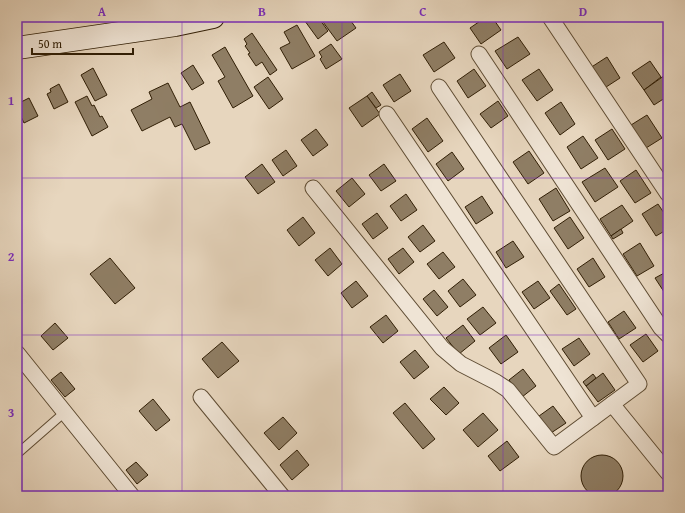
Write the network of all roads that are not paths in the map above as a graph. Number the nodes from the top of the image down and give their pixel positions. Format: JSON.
{"nodes":[{"id":1,"x":213,"y":17,"type":"edge"},
{"id":2,"x":550,"y":17,"type":"edge"},
{"id":3,"x":17,"y":48,"type":"edge"},
{"id":4,"x":479,"y":54,"type":"dead end"},
{"id":5,"x":439,"y":87,"type":"dead end"},
{"id":6,"x":387,"y":114,"type":"dead end"},
{"id":7,"x":313,"y":188,"type":"dead end"},
{"id":8,"x":668,"y":194,"type":"edge"},
{"id":9,"x":668,"y":335,"type":"edge"},
{"id":10,"x":17,"y":353,"type":"edge"},
{"id":11,"x":201,"y":397,"type":"dead end"},
{"id":12,"x":612,"y":404,"type":"junction"},
{"id":13,"x":65,"y":412,"type":"junction"},
{"id":14,"x":593,"y":418,"type":"junction"},
{"id":15,"x":17,"y":454,"type":"edge"},
{"id":16,"x":668,"y":472,"type":"edge"},
{"id":17,"x":132,"y":496,"type":"edge"},
{"id":18,"x":282,"y":496,"type":"edge"}],
"edges":[{"from":1,"to":3,"type":"street"},
{"from":2,"to":8,"type":"street"},
{"from":4,"to":9,"type":"street"},
{"from":5,"to":12,"type":"street"},
{"from":6,"to":14,"type":"street"},
{"from":7,"to":14,"type":"street"},
{"from":10,"to":13,"type":"street"},
{"from":11,"to":18,"type":"street"},
{"from":12,"to":14,"type":"street"},
{"from":12,"to":16,"type":"street"},
{"from":13,"to":15,"type":"lane"},
{"from":13,"to":17,"type":"street"}]}
